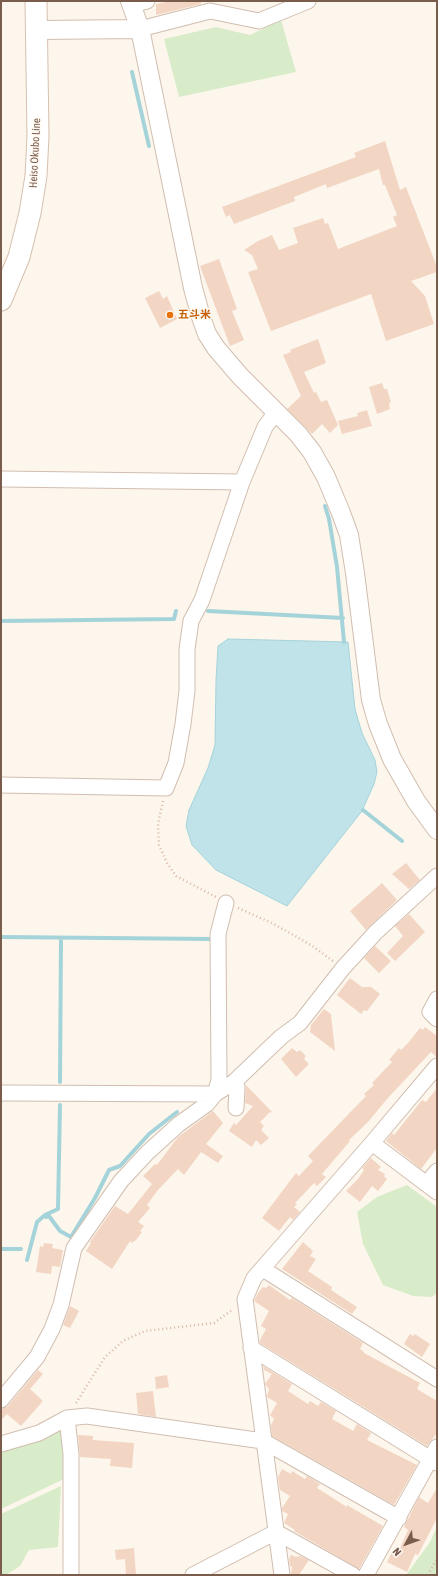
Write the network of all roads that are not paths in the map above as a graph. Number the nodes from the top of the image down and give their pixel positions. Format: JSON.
{"nodes":[{"id":1,"x":36,"y":1,"type":"edge"},
{"id":2,"x":308,"y":1,"type":"edge"},
{"id":3,"x":136,"y":2,"type":"edge"},
{"id":4,"x":140,"y":29,"type":"junction"},
{"id":5,"x":37,"y":30,"type":"junction"},
{"id":6,"x":1,"y":300,"type":"edge"},
{"id":7,"x":276,"y":412,"type":"junction"},
{"id":8,"x":1,"y":479,"type":"edge"},
{"id":9,"x":242,"y":482,"type":"junction"},
{"id":10,"x":1,"y":786,"type":"edge"},
{"id":11,"x":437,"y":830,"type":"edge"},
{"id":12,"x":437,"y":876,"type":"edge"},
{"id":13,"x":226,"y":902,"type":"dead end"},
{"id":14,"x":437,"y":999,"type":"edge"},
{"id":15,"x":437,"y":1019,"type":"edge"},
{"id":16,"x":437,"y":1066,"type":"edge"},
{"id":17,"x":234,"y":1082,"type":"junction"},
{"id":18,"x":1,"y":1093,"type":"edge"},
{"id":19,"x":215,"y":1094,"type":"junction"},
{"id":20,"x":236,"y":1108,"type":"dead end"},
{"id":21,"x":372,"y":1143,"type":"junction"},
{"id":22,"x":437,"y":1171,"type":"edge"},
{"id":23,"x":432,"y":1188,"type":"edge"},
{"id":24,"x":263,"y":1269,"type":"junction"},
{"id":25,"x":251,"y":1348,"type":"junction"},
{"id":26,"x":437,"y":1379,"type":"edge"},
{"id":27,"x":1,"y":1400,"type":"edge"},
{"id":28,"x":67,"y":1418,"type":"junction"},
{"id":29,"x":263,"y":1441,"type":"junction"},
{"id":30,"x":1,"y":1444,"type":"edge"},
{"id":31,"x":435,"y":1456,"type":"edge"},
{"id":32,"x":399,"y":1518,"type":"junction"},
{"id":33,"x":276,"y":1532,"type":"junction"},
{"id":34,"x":71,"y":1575,"type":"edge"},
{"id":35,"x":193,"y":1575,"type":"edge"},
{"id":36,"x":282,"y":1575,"type":"edge"},
{"id":37,"x":353,"y":1575,"type":"edge"},
{"id":38,"x":366,"y":1575,"type":"edge"}],
"edges":[{"from":1,"to":5,"type":"main road","name":"Heiso Okubo Line"},
{"from":2,"to":4,"type":"street"},
{"from":3,"to":4,"type":"street"},
{"from":4,"to":5,"type":"street"},
{"from":4,"to":7,"type":"street"},
{"from":5,"to":6,"type":"main road","name":"Heiso Okubo Line"},
{"from":7,"to":9,"type":"street"},
{"from":7,"to":11,"type":"street"},
{"from":8,"to":9,"type":"street"},
{"from":9,"to":10,"type":"street"},
{"from":12,"to":17,"type":"street"},
{"from":13,"to":19,"type":"street"},
{"from":14,"to":15,"type":"street"},
{"from":16,"to":21,"type":"street"},
{"from":17,"to":19,"type":"street"},
{"from":17,"to":20,"type":"street"},
{"from":18,"to":19,"type":"street"},
{"from":19,"to":27,"type":"street"},
{"from":21,"to":23,"type":"street"},
{"from":21,"to":24,"type":"street"},
{"from":22,"to":23,"type":"street"},
{"from":24,"to":25,"type":"street"},
{"from":24,"to":26,"type":"street"},
{"from":25,"to":29,"type":"street"},
{"from":25,"to":31,"type":"street"},
{"from":28,"to":29,"type":"street"},
{"from":28,"to":30,"type":"street"},
{"from":28,"to":34,"type":"street"},
{"from":29,"to":32,"type":"street"},
{"from":29,"to":33,"type":"street"},
{"from":31,"to":32,"type":"street"},
{"from":32,"to":38,"type":"street"},
{"from":33,"to":35,"type":"street"},
{"from":33,"to":36,"type":"street"},
{"from":33,"to":37,"type":"street"}]}
